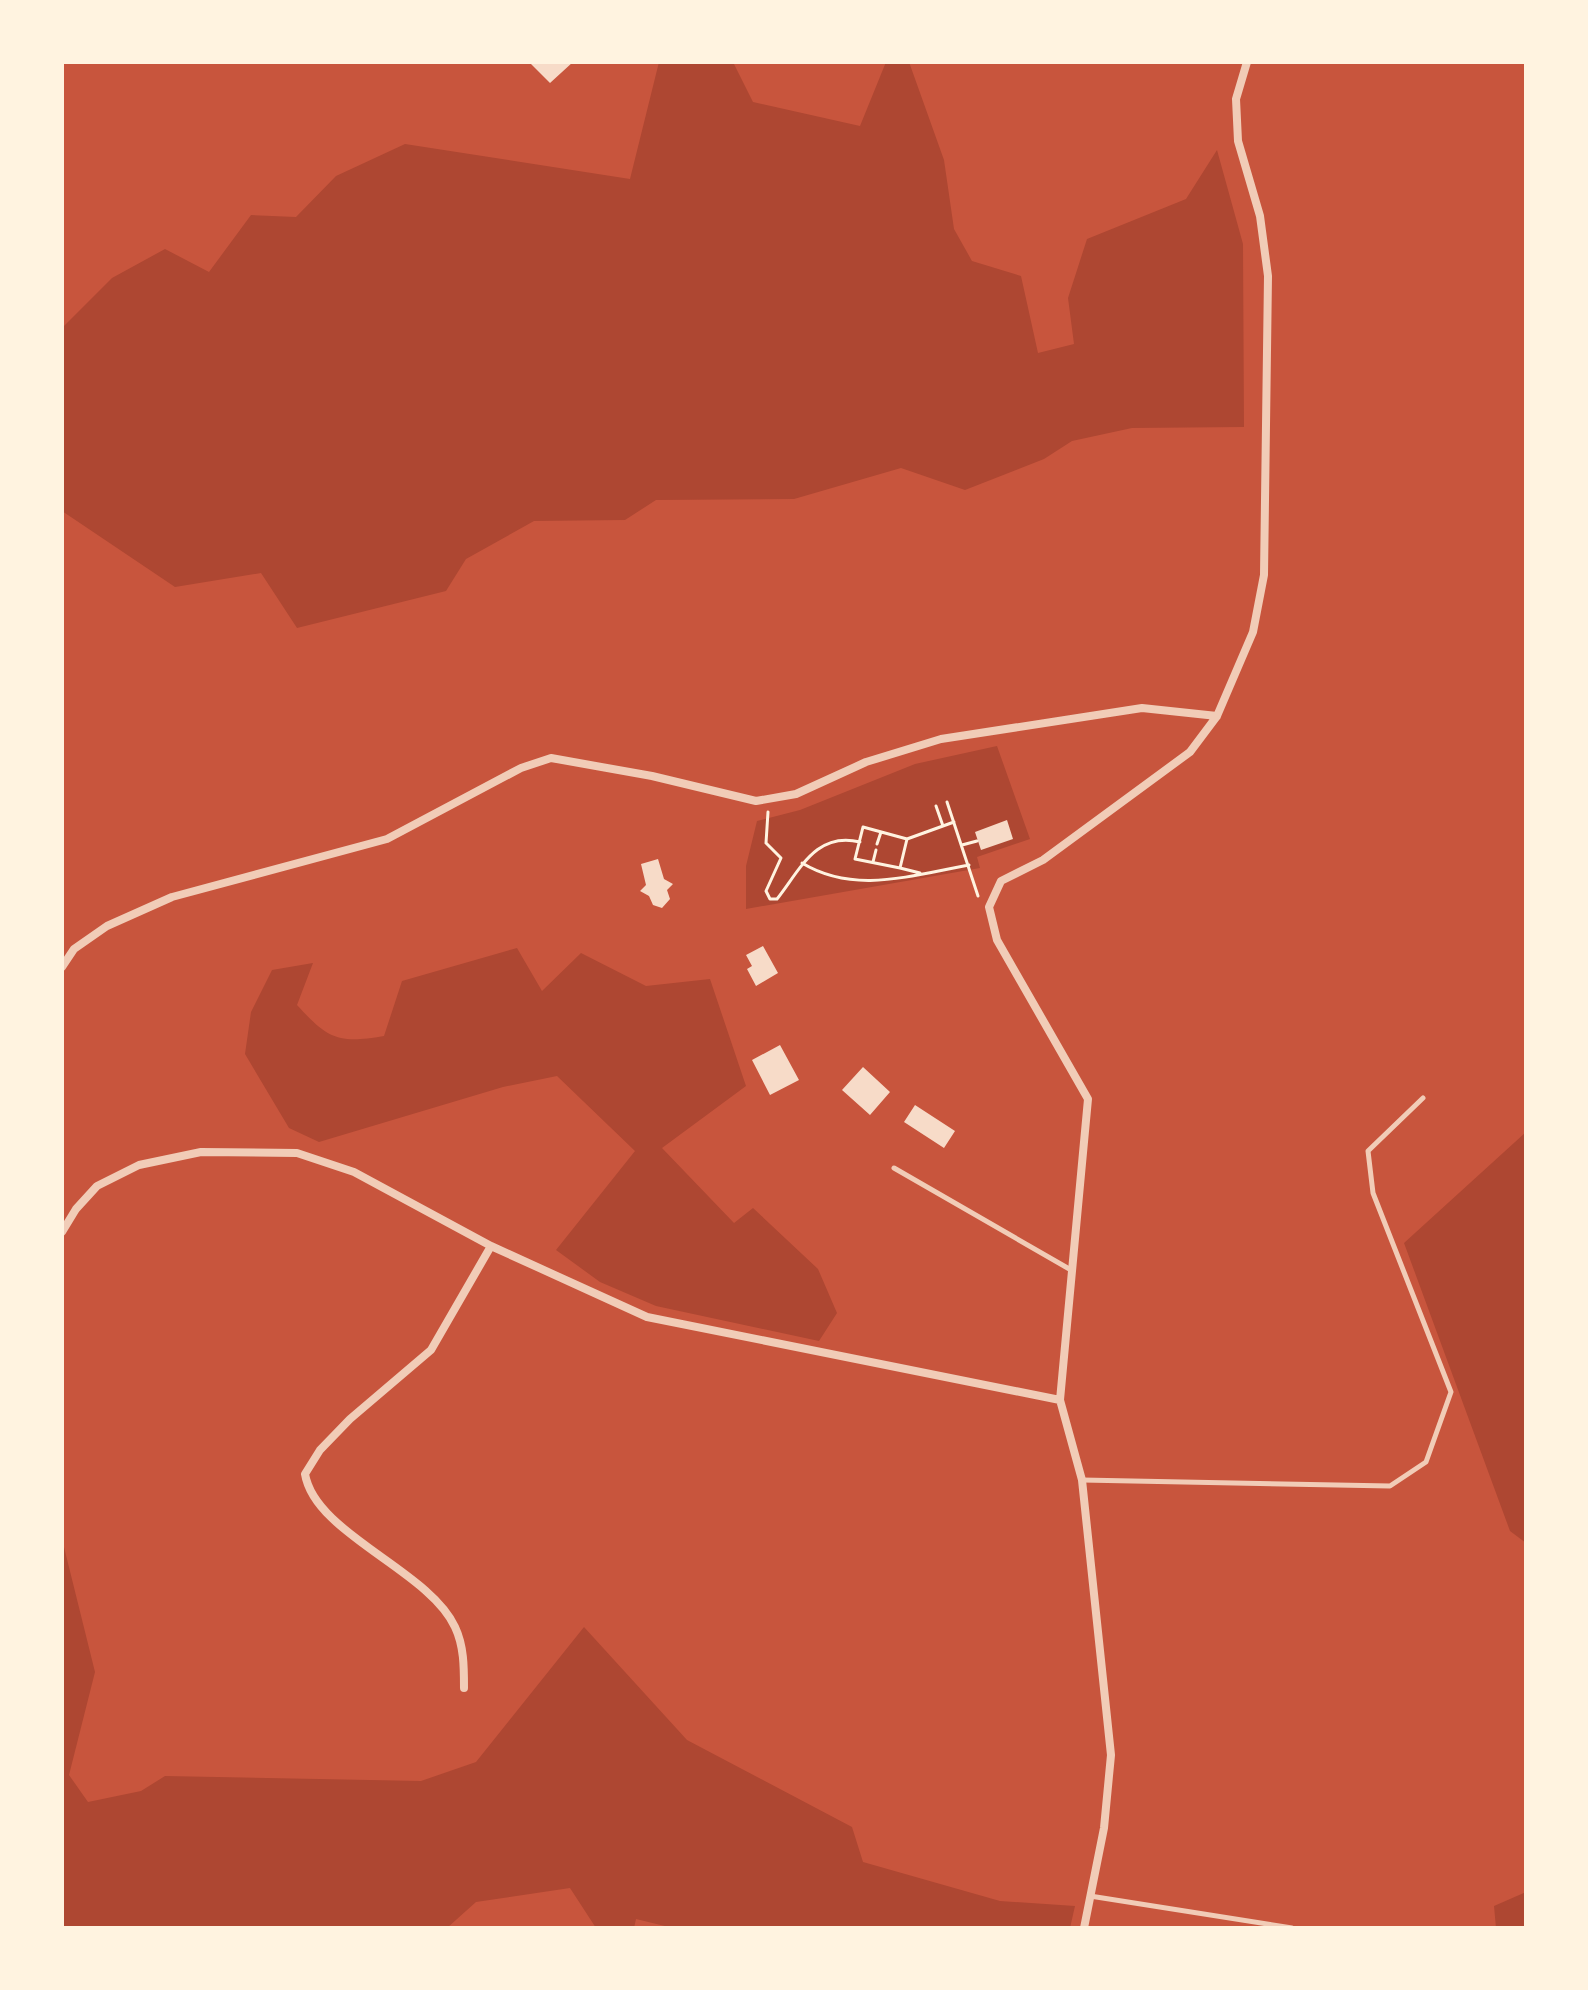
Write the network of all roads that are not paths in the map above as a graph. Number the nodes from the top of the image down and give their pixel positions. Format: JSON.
{"nodes":[{"id":1,"x":1247,"y":62,"type":"edge"},
{"id":2,"x":1217,"y":716,"type":"junction"},
{"id":3,"x":62,"y":967,"type":"edge"},
{"id":4,"x":1423,"y":1098,"type":"dead end"},
{"id":5,"x":894,"y":1168,"type":"dead end"},
{"id":6,"x":62,"y":1206,"type":"edge"},
{"id":7,"x":76,"y":1209,"type":"junction"},
{"id":8,"x":62,"y":1232,"type":"edge"},
{"id":9,"x":491,"y":1246,"type":"junction"},
{"id":10,"x":1072,"y":1270,"type":"junction"},
{"id":11,"x":1060,"y":1400,"type":"junction"},
{"id":12,"x":1082,"y":1480,"type":"junction"},
{"id":13,"x":464,"y":1688,"type":"dead end"},
{"id":14,"x":1090,"y":1896,"type":"junction"},
{"id":15,"x":1084,"y":1928,"type":"edge"},
{"id":16,"x":1292,"y":1928,"type":"edge"}],
"edges":[{"from":1,"to":2,"type":"street"},
{"from":2,"to":3,"type":"street"},
{"from":2,"to":10,"type":"street"},
{"from":4,"to":12,"type":"lane"},
{"from":5,"to":10,"type":"lane"},
{"from":6,"to":7,"type":"street"},
{"from":7,"to":8,"type":"street"},
{"from":7,"to":9,"type":"street"},
{"from":9,"to":11,"type":"street"},
{"from":9,"to":13,"type":"street"},
{"from":10,"to":11,"type":"street"},
{"from":11,"to":12,"type":"street"},
{"from":12,"to":14,"type":"street"},
{"from":14,"to":15,"type":"street"},
{"from":14,"to":16,"type":"lane"}]}
